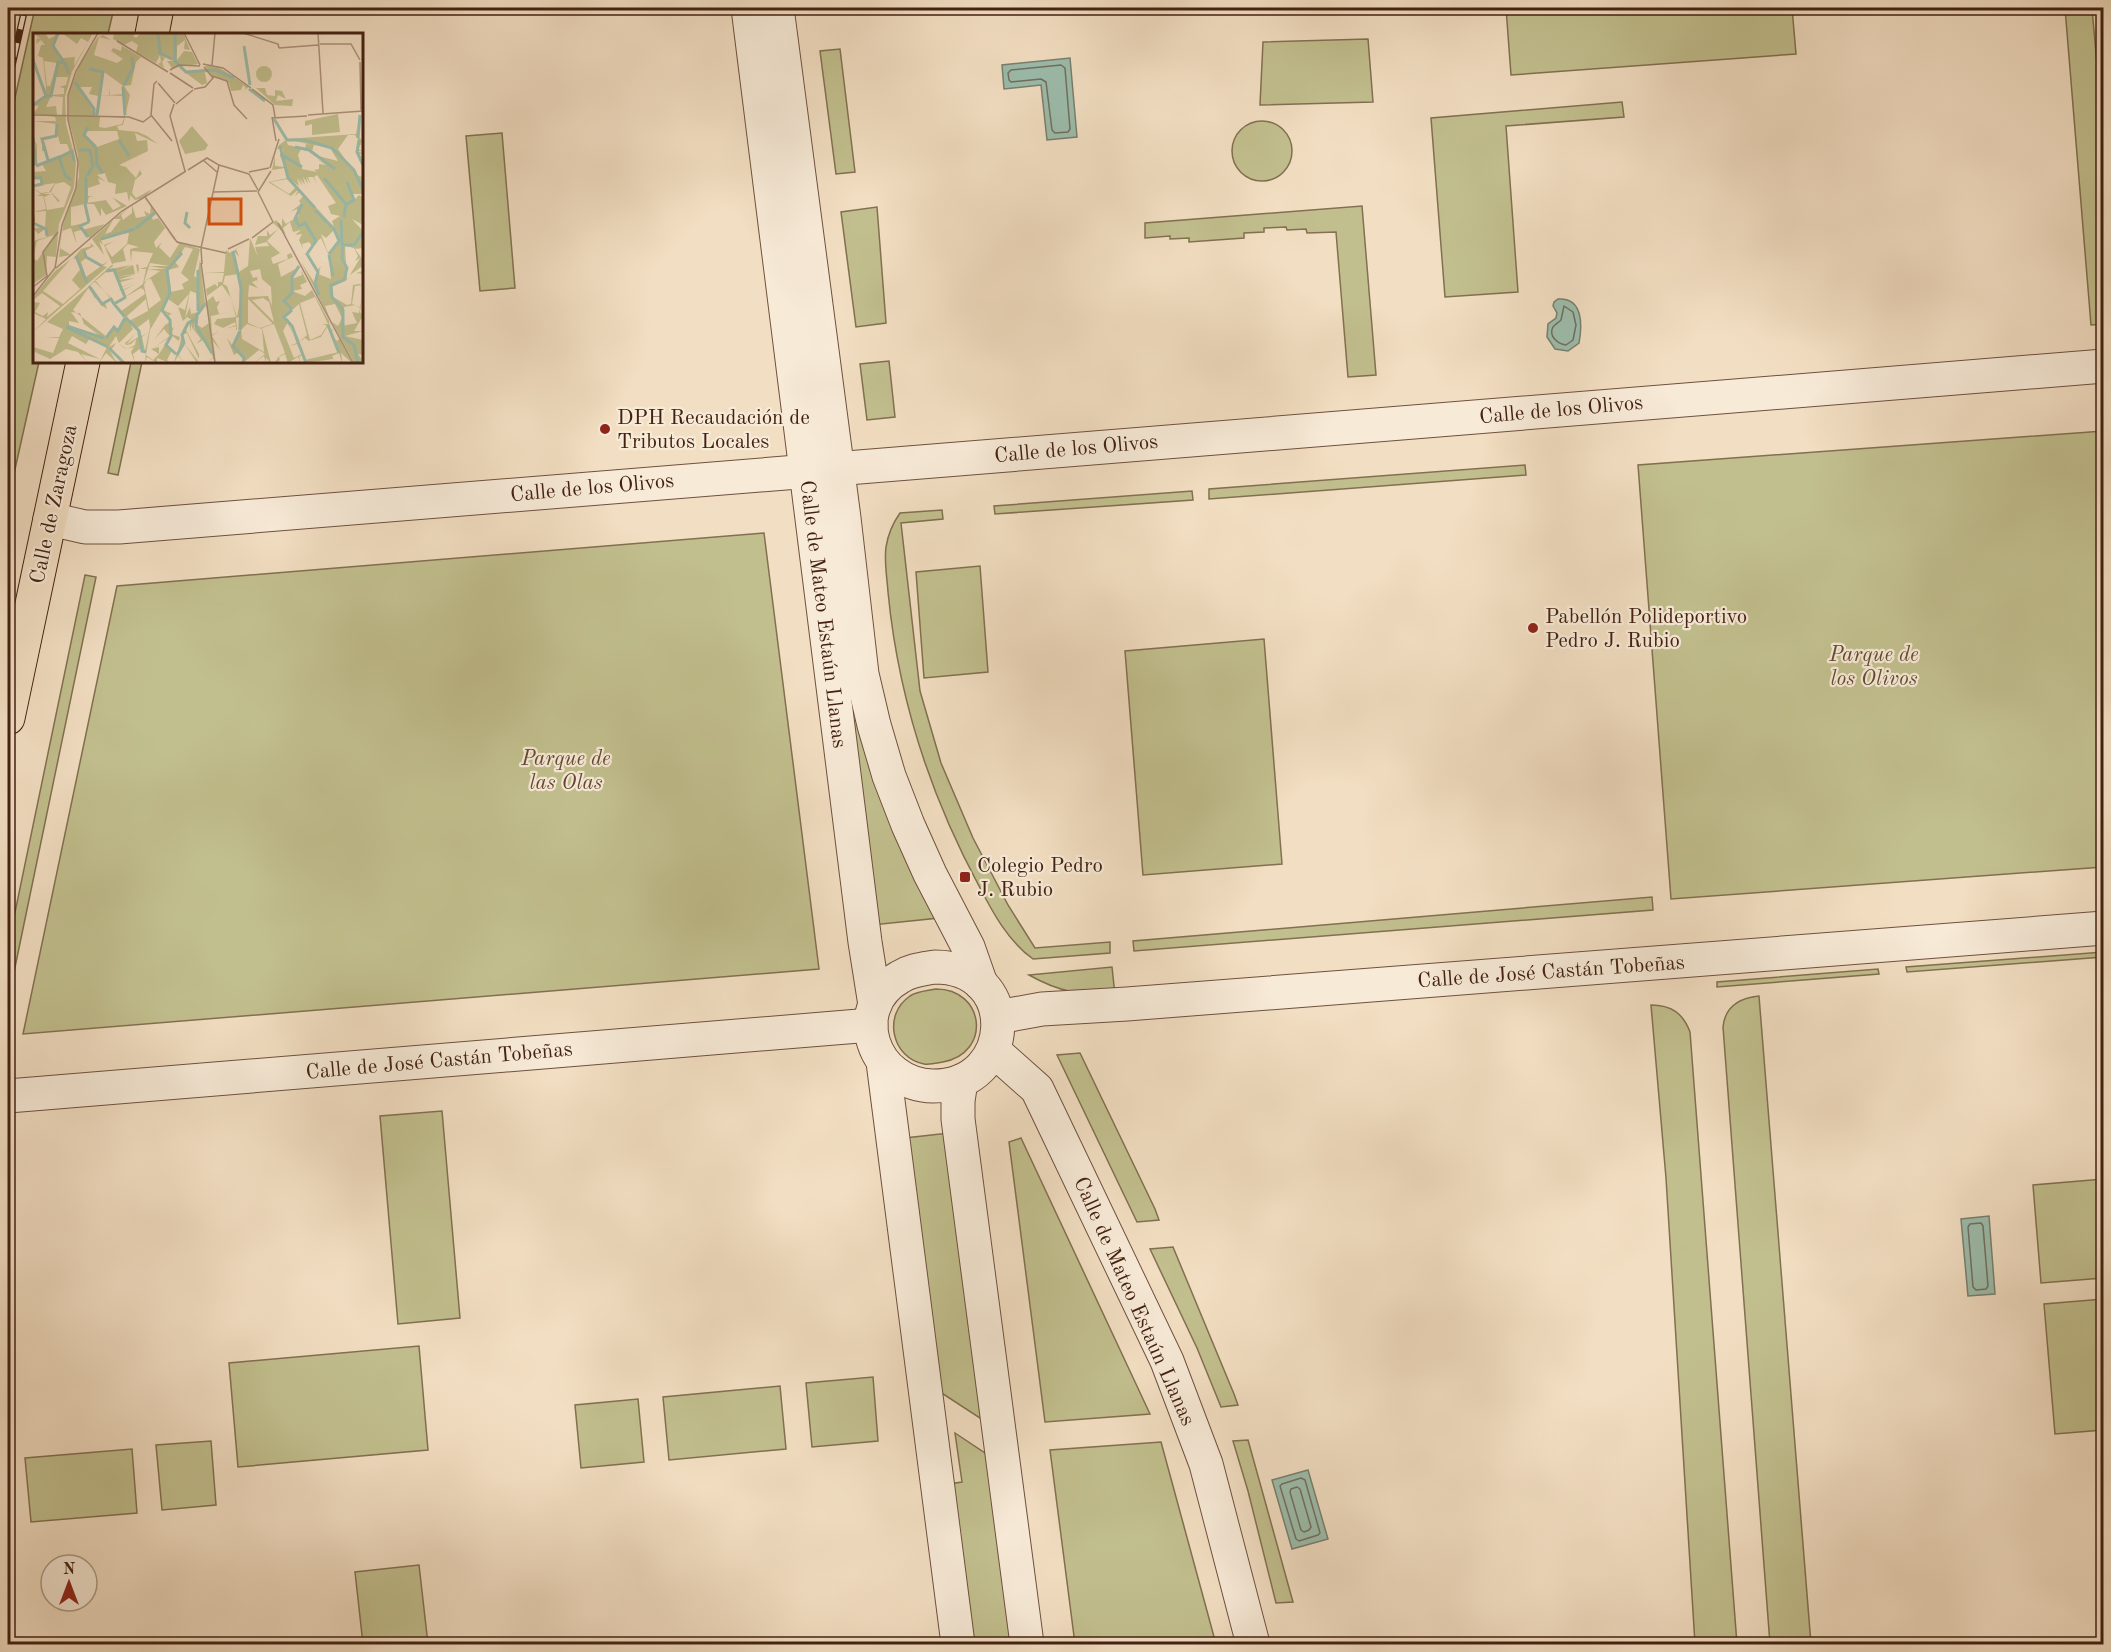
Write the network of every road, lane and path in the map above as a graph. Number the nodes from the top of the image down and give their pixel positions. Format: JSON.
{"nodes":[{"id":1,"x":158,"y":8,"type":"edge"},
{"id":2,"x":748,"y":8,"type":"edge"},
{"id":3,"x":777,"y":8,"type":"edge"},
{"id":4,"x":152,"y":33,"type":"edge"},
{"id":5,"x":83,"y":363,"type":"edge"},
{"id":6,"x":2103,"y":366,"type":"edge"},
{"id":7,"x":821,"y":469,"type":"junction"},
{"id":8,"x":50,"y":519,"type":"junction"},
{"id":9,"x":8,"y":718,"type":"edge"},
{"id":10,"x":2103,"y":928,"type":"edge"},
{"id":11,"x":981,"y":984,"type":"junction"},
{"id":12,"x":873,"y":1015,"type":"junction"},
{"id":13,"x":998,"y":1017,"type":"junction"},
{"id":14,"x":993,"y":1050,"type":"junction"},
{"id":15,"x":883,"y":1062,"type":"junction"},
{"id":16,"x":961,"y":1081,"type":"junction"},
{"id":17,"x":8,"y":1096,"type":"edge"},
{"id":18,"x":958,"y":1644,"type":"edge"},
{"id":19,"x":1027,"y":1644,"type":"edge"},
{"id":20,"x":1253,"y":1644,"type":"edge"}],
"edges":[{"from":1,"to":4,"type":"main road"},
{"from":2,"to":7,"type":"street","name":"Calle de Mateo Estaún Llanas"},
{"from":3,"to":7,"type":"street","name":"Calle de Mateo Estaún Llanas"},
{"from":5,"to":8,"type":"main road","name":"Calle de Zaragoza"},
{"from":6,"to":7,"type":"street","name":"Calle de los Olivos"},
{"from":7,"to":8,"type":"street","name":"Calle de los Olivos"},
{"from":7,"to":11,"type":"street","name":"Calle de Mateo Estaún Llanas"},
{"from":7,"to":12,"type":"street","name":"Calle de Mateo Estaún Llanas"},
{"from":8,"to":9,"type":"main road","name":"Calle de Zaragoza"},
{"from":10,"to":13,"type":"street","name":"Calle de José Castán Tobeñas"},
{"from":11,"to":12,"type":"street"},
{"from":11,"to":13,"type":"street"},
{"from":12,"to":15,"type":"street"},
{"from":12,"to":17,"type":"street","name":"Calle de José Castán Tobeñas"},
{"from":13,"to":14,"type":"street"},
{"from":14,"to":16,"type":"street"},
{"from":14,"to":20,"type":"street","name":"Calle de Mateo Estaún Llanas"},
{"from":15,"to":16,"type":"street"},
{"from":15,"to":18,"type":"street"},
{"from":16,"to":19,"type":"street"}]}
